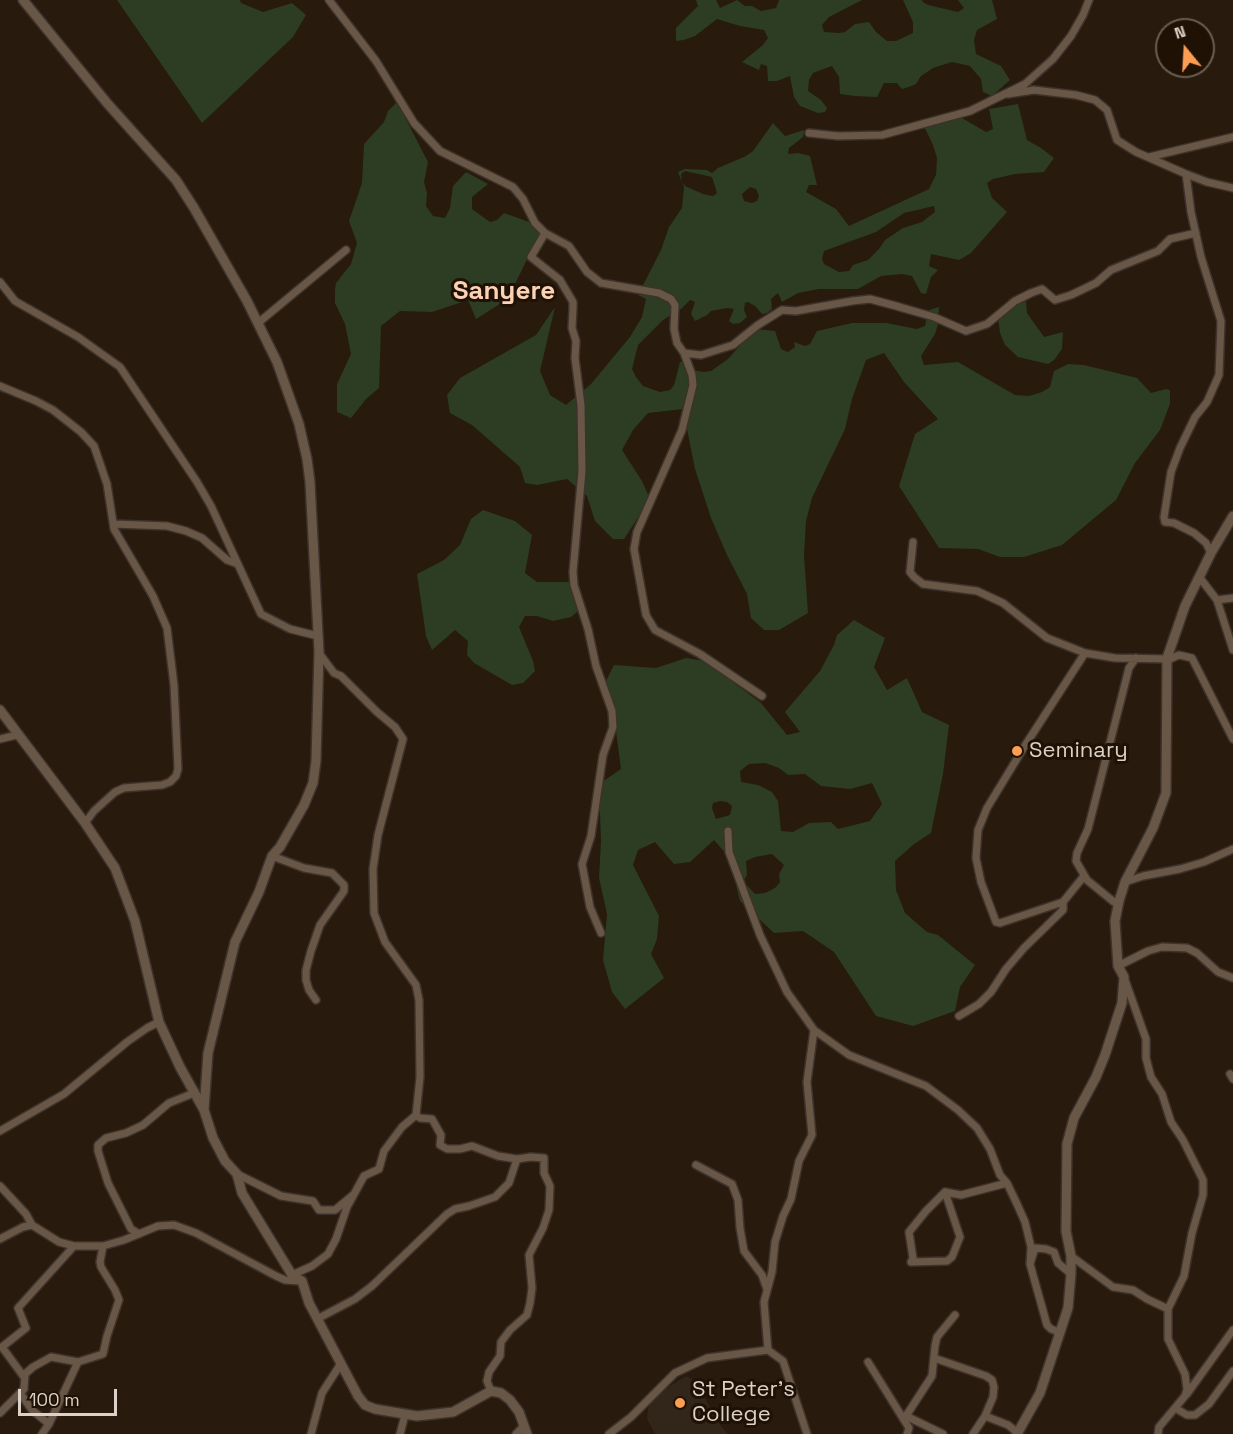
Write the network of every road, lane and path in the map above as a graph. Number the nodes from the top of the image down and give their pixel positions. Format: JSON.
{"nodes":[{"id":1,"x":23,"y":0,"type":"edge"},
{"id":2,"x":329,"y":0,"type":"edge"},
{"id":3,"x":1089,"y":0,"type":"edge"},
{"id":4,"x":1002,"y":95,"type":"junction"},
{"id":5,"x":809,"y":133,"type":"dead end"},
{"id":6,"x":1233,"y":137,"type":"edge"},
{"id":7,"x":1149,"y":157,"type":"junction"},
{"id":8,"x":1186,"y":174,"type":"junction"},
{"id":9,"x":1233,"y":188,"type":"edge"},
{"id":10,"x":545,"y":233,"type":"junction"},
{"id":11,"x":1196,"y":233,"type":"junction"},
{"id":12,"x":345,"y":250,"type":"dead end"},
{"id":13,"x":0,"y":282,"type":"edge"},
{"id":14,"x":258,"y":323,"type":"junction"},
{"id":15,"x":684,"y":353,"type":"junction"},
{"id":16,"x":2,"y":389,"type":"edge"},
{"id":17,"x":1233,"y":516,"type":"edge"},
{"id":18,"x":114,"y":524,"type":"junction"},
{"id":19,"x":913,"y":542,"type":"dead end"},
{"id":20,"x":1211,"y":553,"type":"junction"},
{"id":21,"x":238,"y":564,"type":"junction"},
{"id":22,"x":1200,"y":579,"type":"junction"},
{"id":23,"x":1233,"y":598,"type":"edge"},
{"id":24,"x":1217,"y":600,"type":"junction"},
{"id":25,"x":318,"y":636,"type":"junction"},
{"id":26,"x":1233,"y":650,"type":"edge"},
{"id":27,"x":319,"y":652,"type":"junction"},
{"id":28,"x":1085,"y":653,"type":"junction"},
{"id":29,"x":1136,"y":658,"type":"junction"},
{"id":30,"x":1167,"y":658,"type":"junction"},
{"id":31,"x":762,"y":696,"type":"dead end"},
{"id":32,"x":0,"y":710,"type":"edge"},
{"id":33,"x":17,"y":735,"type":"junction"},
{"id":34,"x":0,"y":739,"type":"edge"},
{"id":35,"x":1233,"y":740,"type":"edge"},
{"id":36,"x":85,"y":823,"type":"junction"},
{"id":37,"x":728,"y":831,"type":"dead end"},
{"id":38,"x":1233,"y":849,"type":"edge"},
{"id":39,"x":272,"y":856,"type":"junction"},
{"id":40,"x":1084,"y":876,"type":"junction"},
{"id":41,"x":1125,"y":882,"type":"junction"},
{"id":42,"x":1119,"y":901,"type":"junction"},
{"id":43,"x":1063,"y":902,"type":"junction"},
{"id":44,"x":601,"y":933,"type":"dead end"},
{"id":45,"x":1118,"y":966,"type":"junction"},
{"id":46,"x":1124,"y":977,"type":"junction"},
{"id":47,"x":1233,"y":978,"type":"edge"},
{"id":48,"x":316,"y":1000,"type":"dead end"},
{"id":49,"x":959,"y":1016,"type":"dead end"},
{"id":50,"x":159,"y":1022,"type":"junction"},
{"id":51,"x":814,"y":1030,"type":"junction"},
{"id":52,"x":194,"y":1093,"type":"junction"},
{"id":53,"x":204,"y":1110,"type":"junction"},
{"id":54,"x":416,"y":1115,"type":"junction"},
{"id":55,"x":0,"y":1131,"type":"edge"},
{"id":56,"x":518,"y":1158,"type":"junction"},
{"id":57,"x":696,"y":1165,"type":"dead end"},
{"id":58,"x":237,"y":1174,"type":"junction"},
{"id":59,"x":1007,"y":1183,"type":"junction"},
{"id":60,"x":0,"y":1186,"type":"edge"},
{"id":61,"x":945,"y":1192,"type":"junction"},
{"id":62,"x":355,"y":1193,"type":"junction"},
{"id":63,"x":32,"y":1226,"type":"junction"},
{"id":64,"x":139,"y":1234,"type":"junction"},
{"id":65,"x":0,"y":1239,"type":"edge"},
{"id":66,"x":74,"y":1246,"type":"junction"},
{"id":67,"x":103,"y":1246,"type":"junction"},
{"id":68,"x":1071,"y":1256,"type":"junction"},
{"id":69,"x":1030,"y":1264,"type":"junction"},
{"id":70,"x":1071,"y":1274,"type":"junction"},
{"id":71,"x":292,"y":1275,"type":"junction"},
{"id":72,"x":302,"y":1281,"type":"junction"},
{"id":73,"x":767,"y":1289,"type":"junction"},
{"id":74,"x":1168,"y":1309,"type":"junction"},
{"id":75,"x":955,"y":1315,"type":"dead end"},
{"id":76,"x":317,"y":1319,"type":"junction"},
{"id":77,"x":1233,"y":1330,"type":"edge"},
{"id":78,"x":1059,"y":1332,"type":"junction"},
{"id":79,"x":768,"y":1350,"type":"junction"},
{"id":80,"x":934,"y":1358,"type":"junction"},
{"id":81,"x":78,"y":1362,"type":"junction"},
{"id":82,"x":868,"y":1362,"type":"dead end"},
{"id":83,"x":340,"y":1365,"type":"junction"},
{"id":84,"x":1233,"y":1371,"type":"edge"},
{"id":85,"x":24,"y":1377,"type":"junction"},
{"id":86,"x":491,"y":1391,"type":"junction"},
{"id":87,"x":20,"y":1393,"type":"junction"},
{"id":88,"x":1185,"y":1396,"type":"junction"},
{"id":89,"x":1175,"y":1407,"type":"junction"},
{"id":90,"x":0,"y":1413,"type":"edge"},
{"id":91,"x":405,"y":1415,"type":"junction"},
{"id":92,"x":906,"y":1416,"type":"junction"},
{"id":93,"x":985,"y":1416,"type":"junction"},
{"id":94,"x":49,"y":1424,"type":"junction"},
{"id":95,"x":526,"y":1430,"type":"edge"},
{"id":96,"x":908,"y":1431,"type":"edge"},
{"id":97,"x":42,"y":1434,"type":"edge"},
{"id":98,"x":311,"y":1434,"type":"edge"},
{"id":99,"x":400,"y":1434,"type":"edge"},
{"id":100,"x":516,"y":1434,"type":"edge"},
{"id":101,"x":609,"y":1434,"type":"edge"},
{"id":102,"x":807,"y":1434,"type":"edge"},
{"id":103,"x":943,"y":1434,"type":"edge"},
{"id":104,"x":973,"y":1434,"type":"edge"},
{"id":105,"x":1018,"y":1434,"type":"edge"},
{"id":106,"x":1158,"y":1434,"type":"edge"}],
"edges":[{"from":1,"to":14,"type":"main road"},
{"from":2,"to":10,"type":"street"},
{"from":3,"to":4,"type":"street"},
{"from":4,"to":5,"type":"street"},
{"from":4,"to":7,"type":"street"},
{"from":6,"to":7,"type":"street"},
{"from":7,"to":8,"type":"street"},
{"from":8,"to":9,"type":"street"},
{"from":8,"to":11,"type":"street"},
{"from":10,"to":15,"type":"street"},
{"from":10,"to":44,"type":"street"},
{"from":11,"to":15,"type":"street"},
{"from":11,"to":20,"type":"street"},
{"from":12,"to":14,"type":"street"},
{"from":13,"to":21,"type":"street"},
{"from":14,"to":25,"type":"main road"},
{"from":15,"to":31,"type":"street"},
{"from":16,"to":18,"type":"street"},
{"from":17,"to":20,"type":"main road"},
{"from":18,"to":21,"type":"street"},
{"from":18,"to":36,"type":"street"},
{"from":19,"to":28,"type":"street"},
{"from":20,"to":22,"type":"main road"},
{"from":21,"to":25,"type":"street"},
{"from":22,"to":24,"type":"street"},
{"from":22,"to":30,"type":"main road"},
{"from":23,"to":24,"type":"street"},
{"from":24,"to":26,"type":"street"},
{"from":25,"to":27,"type":"main road"},
{"from":27,"to":39,"type":"main road"},
{"from":27,"to":54,"type":"street"},
{"from":28,"to":29,"type":"street"},
{"from":28,"to":43,"type":"street"},
{"from":29,"to":30,"type":"street"},
{"from":29,"to":40,"type":"street"},
{"from":30,"to":35,"type":"street"},
{"from":30,"to":41,"type":"main road"},
{"from":32,"to":33,"type":"main road"},
{"from":33,"to":34,"type":"street"},
{"from":33,"to":36,"type":"main road"},
{"from":36,"to":50,"type":"main road"},
{"from":37,"to":51,"type":"street"},
{"from":38,"to":41,"type":"street"},
{"from":39,"to":48,"type":"street"},
{"from":39,"to":53,"type":"main road"},
{"from":40,"to":42,"type":"street"},
{"from":40,"to":43,"type":"street"},
{"from":41,"to":42,"type":"main road"},
{"from":42,"to":45,"type":"main road"},
{"from":43,"to":49,"type":"street"},
{"from":45,"to":46,"type":"main road"},
{"from":45,"to":47,"type":"street"},
{"from":46,"to":68,"type":"main road"},
{"from":46,"to":74,"type":"street"},
{"from":50,"to":52,"type":"main road"},
{"from":50,"to":55,"type":"street"},
{"from":51,"to":59,"type":"street"},
{"from":51,"to":73,"type":"street"},
{"from":52,"to":53,"type":"main road"},
{"from":52,"to":64,"type":"street"},
{"from":53,"to":58,"type":"main road"},
{"from":54,"to":56,"type":"street"},
{"from":54,"to":62,"type":"street"},
{"from":56,"to":76,"type":"street"},
{"from":56,"to":86,"type":"street"},
{"from":57,"to":73,"type":"street"},
{"from":58,"to":62,"type":"street"},
{"from":58,"to":71,"type":"main road"},
{"from":59,"to":61,"type":"street"},
{"from":59,"to":69,"type":"street"},
{"from":60,"to":63,"type":"street"},
{"from":61,"to":61,"type":"street"},
{"from":62,"to":71,"type":"street"},
{"from":63,"to":65,"type":"street"},
{"from":63,"to":66,"type":"street"},
{"from":64,"to":67,"type":"street"},
{"from":64,"to":72,"type":"street"},
{"from":66,"to":67,"type":"street"},
{"from":66,"to":85,"type":"street"},
{"from":67,"to":81,"type":"street"},
{"from":68,"to":70,"type":"main road"},
{"from":68,"to":74,"type":"street"},
{"from":69,"to":70,"type":"street"},
{"from":69,"to":78,"type":"street"},
{"from":70,"to":78,"type":"main road"},
{"from":71,"to":72,"type":"main road"},
{"from":72,"to":76,"type":"main road"},
{"from":73,"to":79,"type":"street"},
{"from":74,"to":88,"type":"street"},
{"from":75,"to":80,"type":"street"},
{"from":76,"to":83,"type":"main road"},
{"from":77,"to":88,"type":"street"},
{"from":78,"to":105,"type":"main road"},
{"from":79,"to":101,"type":"street"},
{"from":79,"to":102,"type":"street"},
{"from":80,"to":92,"type":"street"},
{"from":80,"to":93,"type":"street"},
{"from":81,"to":85,"type":"street"},
{"from":81,"to":94,"type":"street"},
{"from":82,"to":96,"type":"street"},
{"from":83,"to":91,"type":"main road"},
{"from":83,"to":98,"type":"street"},
{"from":84,"to":89,"type":"street"},
{"from":85,"to":87,"type":"street"},
{"from":86,"to":91,"type":"main road"},
{"from":86,"to":95,"type":"main road"},
{"from":87,"to":90,"type":"street"},
{"from":87,"to":94,"type":"street"},
{"from":88,"to":89,"type":"street"},
{"from":89,"to":106,"type":"street"},
{"from":91,"to":99,"type":"street"},
{"from":92,"to":96,"type":"street"},
{"from":92,"to":103,"type":"street"},
{"from":93,"to":104,"type":"street"},
{"from":93,"to":105,"type":"street"},
{"from":94,"to":97,"type":"street"},
{"from":95,"to":100,"type":"street"}]}
